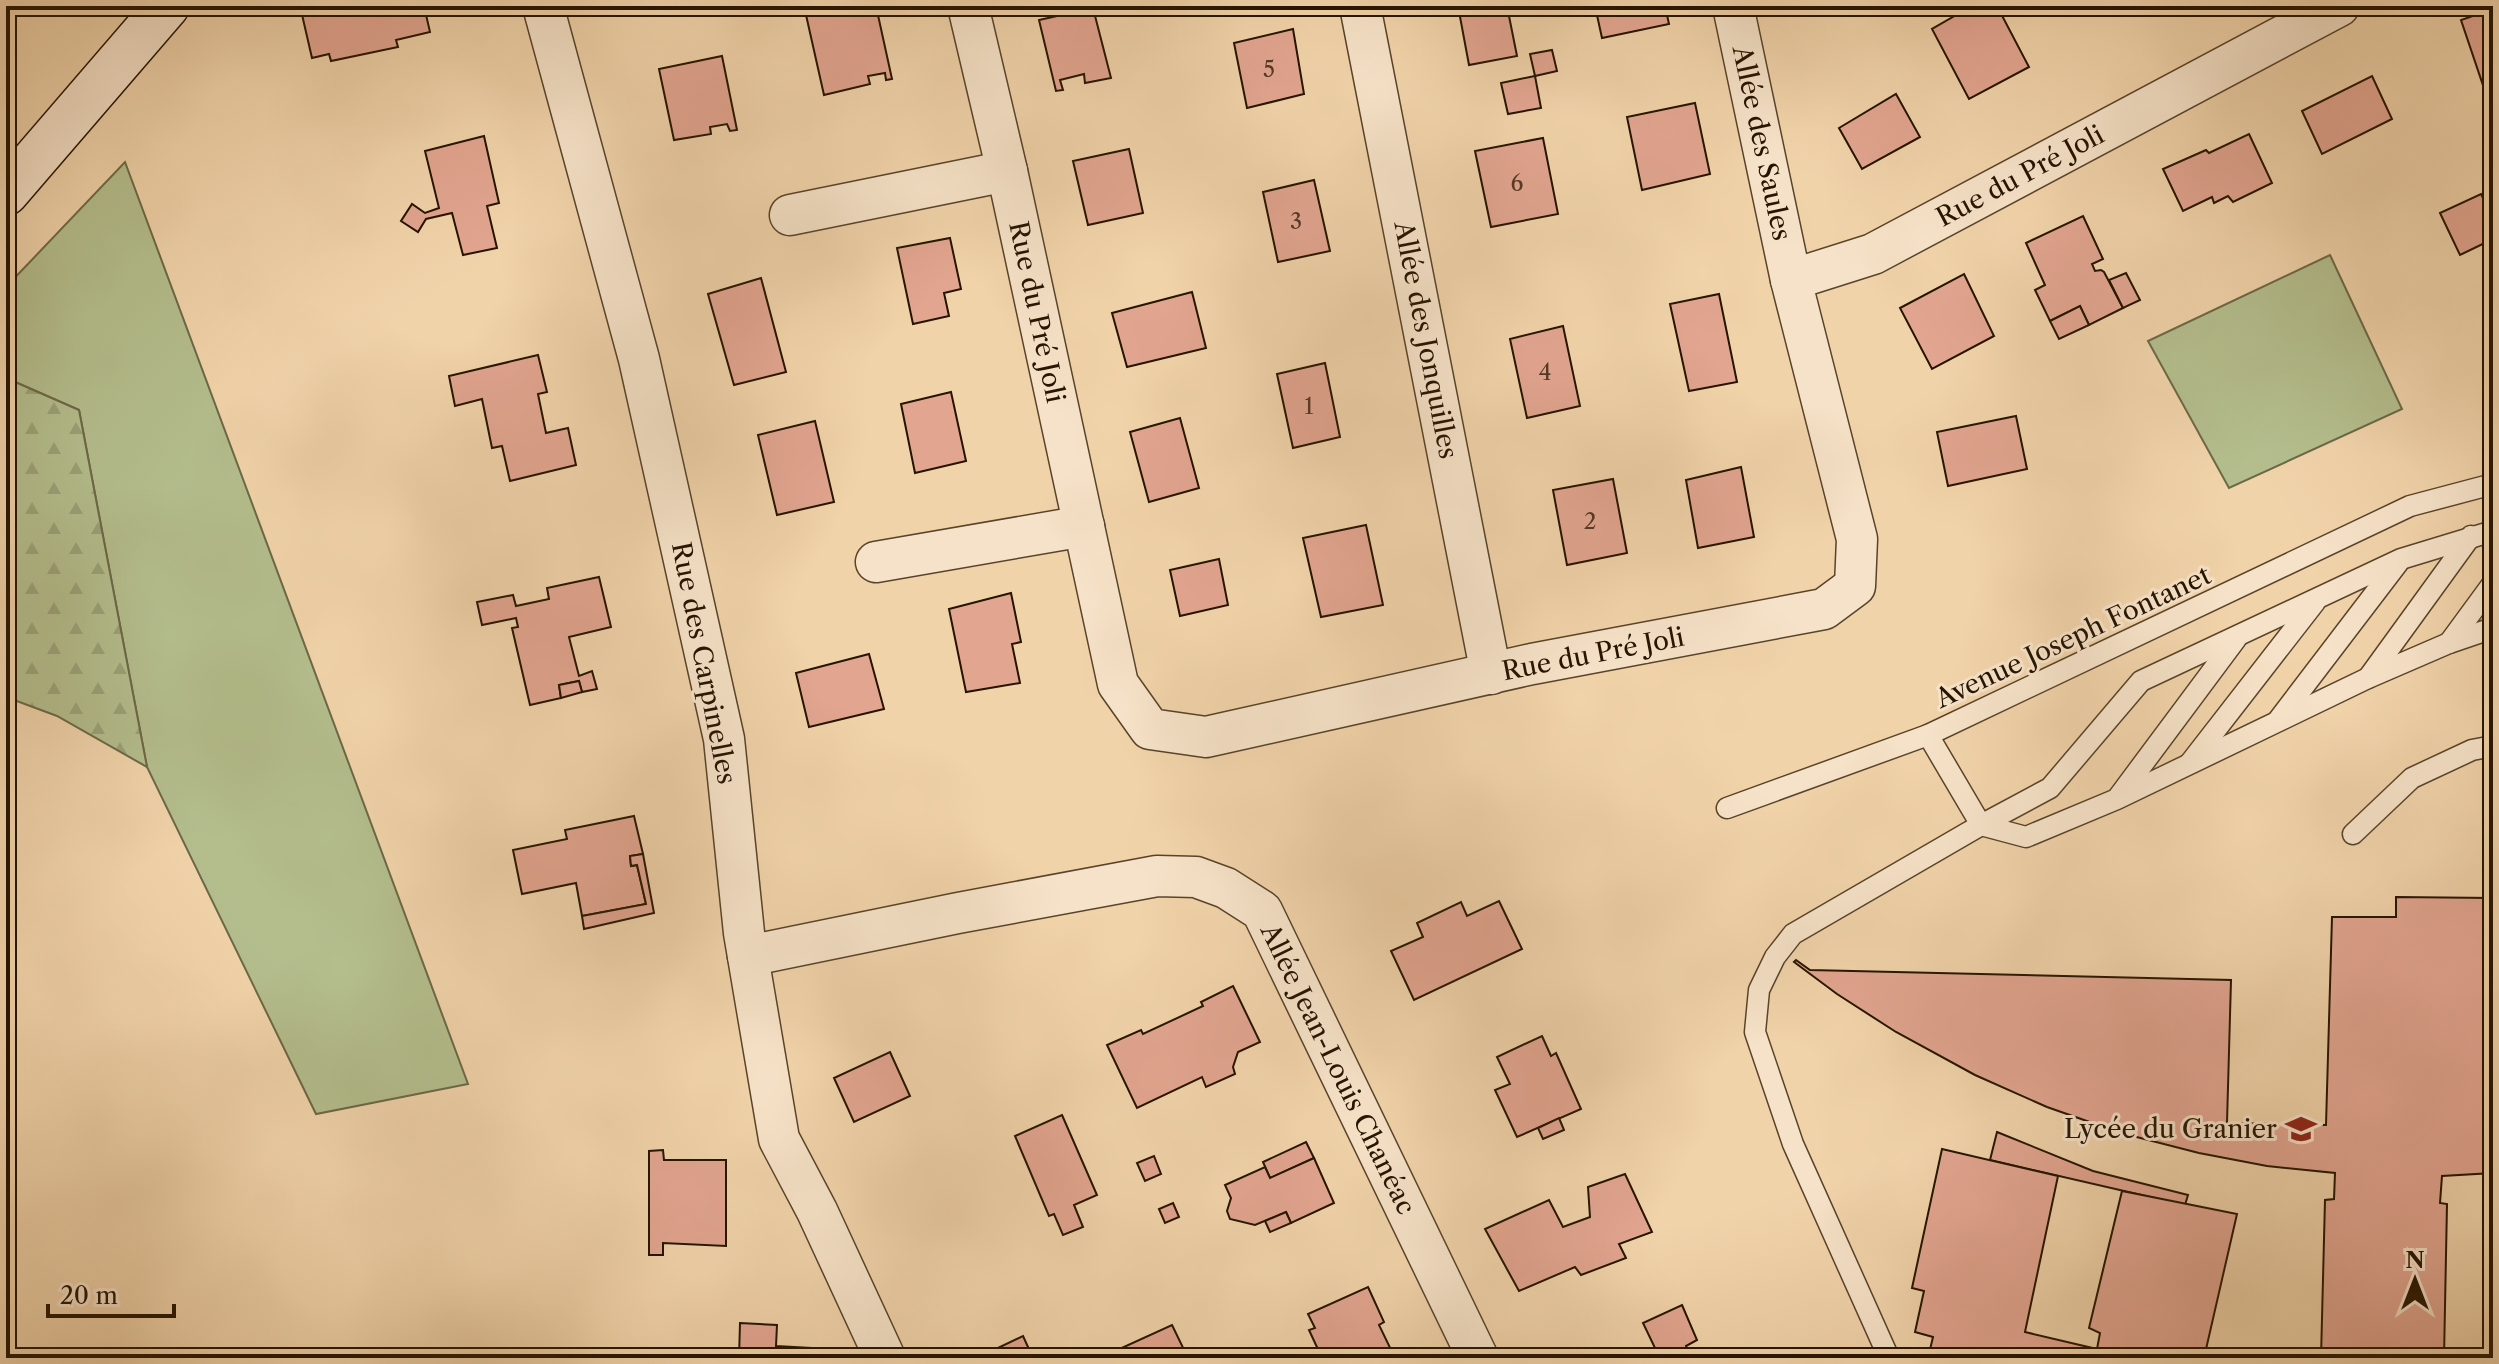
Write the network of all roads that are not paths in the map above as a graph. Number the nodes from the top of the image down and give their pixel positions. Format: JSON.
{"nodes":[{"id":1,"x":543,"y":6,"type":"edge"},
{"id":2,"x":968,"y":6,"type":"edge"},
{"id":3,"x":1360,"y":6,"type":"edge"},
{"id":4,"x":1733,"y":6,"type":"edge"},
{"id":5,"x":2339,"y":6,"type":"edge"},
{"id":6,"x":152,"y":11,"type":"edge"},
{"id":7,"x":1007,"y":171,"type":"junction"},
{"id":8,"x":6,"y":193,"type":"edge"},
{"id":9,"x":790,"y":215,"type":"dead end"},
{"id":10,"x":1791,"y":280,"type":"junction"},
{"id":11,"x":2493,"y":484,"type":"edge"},
{"id":12,"x":1084,"y":526,"type":"junction"},
{"id":13,"x":2493,"y":531,"type":"edge"},
{"id":14,"x":2471,"y":536,"type":"junction"},
{"id":15,"x":2401,"y":559,"type":"junction"},
{"id":16,"x":876,"y":562,"type":"dead end"},
{"id":17,"x":2493,"y":583,"type":"edge"},
{"id":18,"x":2318,"y":597,"type":"junction"},
{"id":19,"x":2493,"y":628,"type":"edge"},
{"id":20,"x":2239,"y":635,"type":"junction"},
{"id":21,"x":2449,"y":643,"type":"junction"},
{"id":22,"x":1491,"y":674,"type":"junction"},
{"id":23,"x":2368,"y":678,"type":"junction"},
{"id":24,"x":2277,"y":723,"type":"junction"},
{"id":25,"x":1928,"y":735,"type":"junction"},
{"id":26,"x":2493,"y":746,"type":"edge"},
{"id":27,"x":2187,"y":766,"type":"junction"},
{"id":28,"x":2117,"y":799,"type":"junction"},
{"id":29,"x":1727,"y":808,"type":"dead end"},
{"id":30,"x":1981,"y":825,"type":"junction"},
{"id":31,"x":2353,"y":834,"type":"dead end"},
{"id":32,"x":748,"y":956,"type":"junction"},
{"id":33,"x":885,"y":1358,"type":"edge"},
{"id":34,"x":1478,"y":1358,"type":"edge"},
{"id":35,"x":1889,"y":1358,"type":"edge"}],
"edges":[{"from":1,"to":32,"type":"street","name":"Rue des Carpinelles"},
{"from":2,"to":7,"type":"street","name":"Rue du Pré Joli"},
{"from":3,"to":22,"type":"street","name":"Allée des Jonquilles"},
{"from":4,"to":10,"type":"street","name":"Allée des Saules"},
{"from":5,"to":10,"type":"street","name":"Rue du Pré Joli"},
{"from":6,"to":8,"type":"main road"},
{"from":7,"to":9,"type":"street"},
{"from":7,"to":12,"type":"street","name":"Rue du Pré Joli"},
{"from":10,"to":22,"type":"street","name":"Rue du Pré Joli"},
{"from":11,"to":25,"type":"lane","name":"Avenue Joseph Fontanet"},
{"from":12,"to":16,"type":"street"},
{"from":12,"to":22,"type":"street","name":"Rue du Pré Joli"},
{"from":13,"to":14,"type":"lane"},
{"from":14,"to":15,"type":"lane"},
{"from":14,"to":23,"type":"lane"},
{"from":15,"to":18,"type":"lane"},
{"from":15,"to":24,"type":"lane"},
{"from":17,"to":21,"type":"lane"},
{"from":18,"to":20,"type":"lane"},
{"from":18,"to":27,"type":"lane"},
{"from":19,"to":21,"type":"lane"},
{"from":20,"to":28,"type":"lane"},
{"from":20,"to":30,"type":"lane"},
{"from":21,"to":23,"type":"lane"},
{"from":23,"to":24,"type":"lane"},
{"from":24,"to":27,"type":"lane"},
{"from":25,"to":29,"type":"lane"},
{"from":25,"to":30,"type":"lane","name":"Avenue Joseph Fontanet"},
{"from":26,"to":31,"type":"lane"},
{"from":27,"to":28,"type":"lane"},
{"from":28,"to":30,"type":"lane"},
{"from":30,"to":35,"type":"lane"},
{"from":32,"to":33,"type":"street","name":"Rue des Carpinelles"},
{"from":32,"to":34,"type":"street","name":"Allée Jean-Louis Chanéac"}]}
